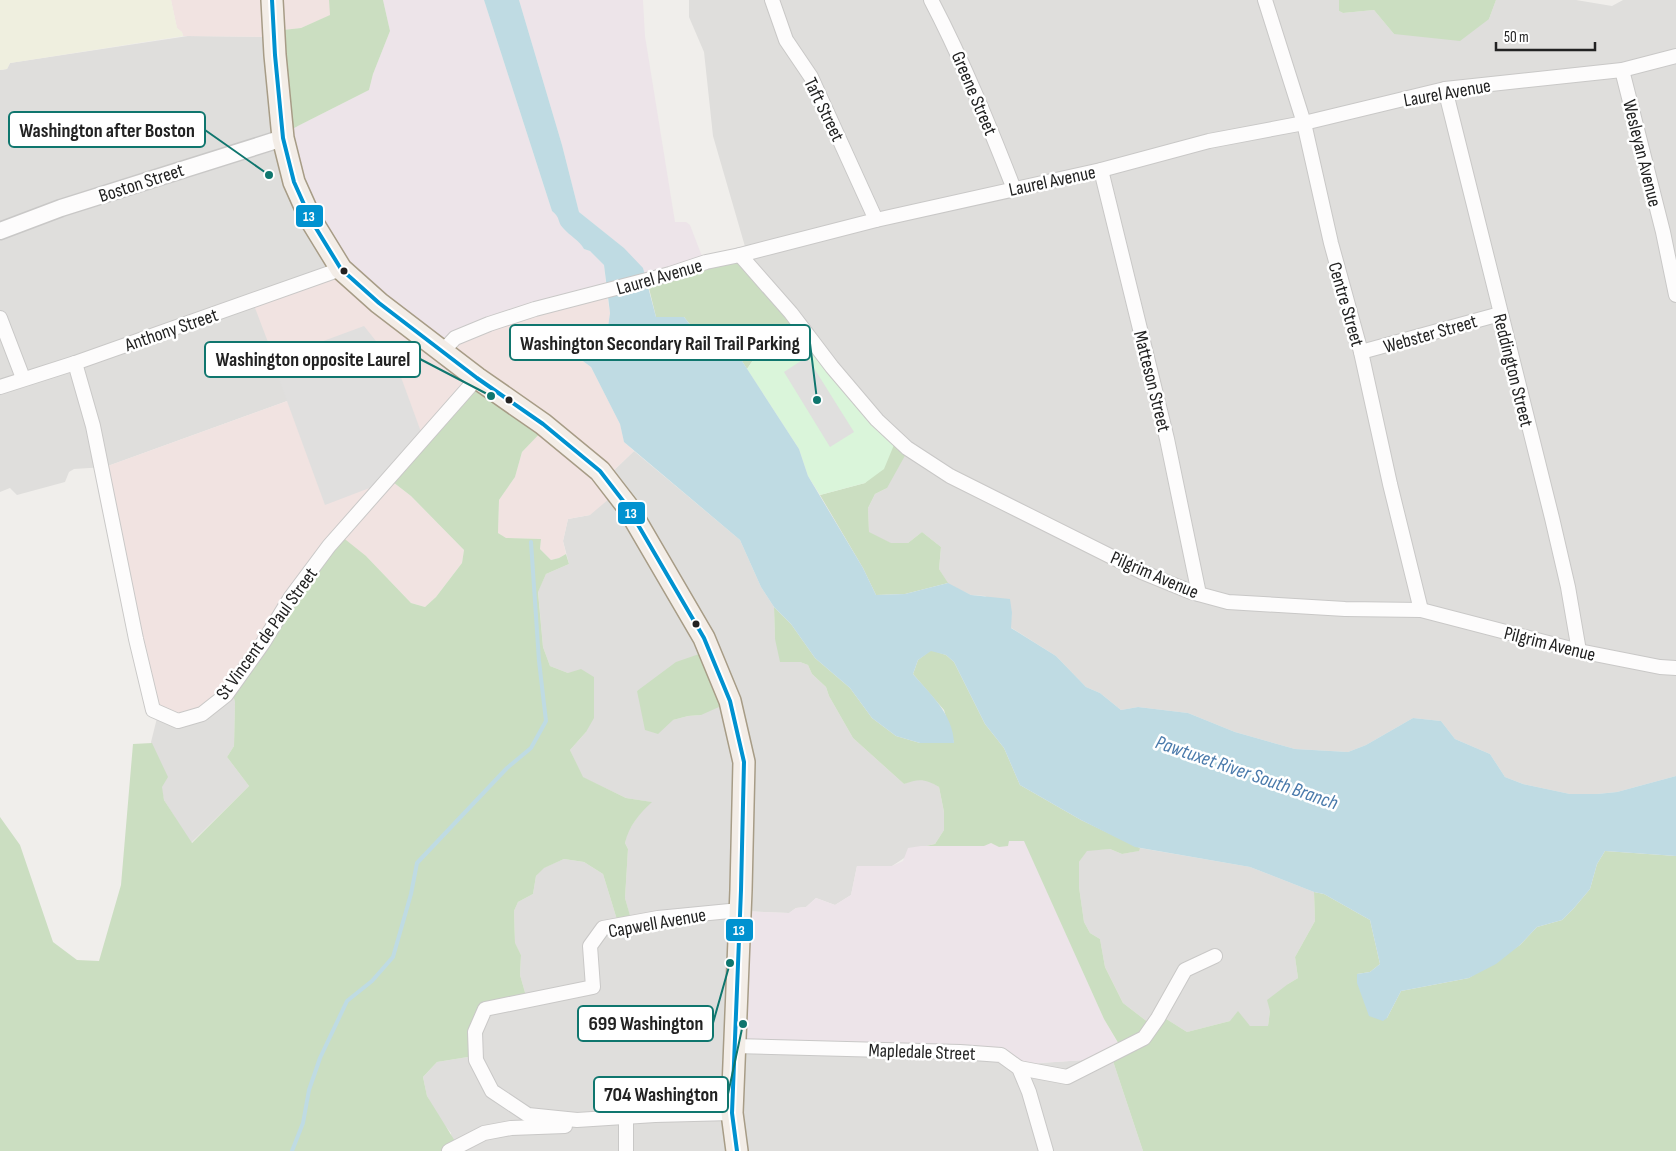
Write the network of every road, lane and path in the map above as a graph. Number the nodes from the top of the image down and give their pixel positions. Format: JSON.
{"nodes":[{"id":1,"x":272,"y":0,"type":"edge"},
{"id":2,"x":772,"y":0,"type":"edge"},
{"id":3,"x":931,"y":0,"type":"edge"},
{"id":4,"x":1265,"y":0,"type":"edge"},
{"id":5,"x":1676,"y":56,"type":"edge"},
{"id":6,"x":1622,"y":70,"type":"junction"},
{"id":7,"x":1445,"y":89,"type":"junction"},
{"id":8,"x":1304,"y":123,"type":"junction"},
{"id":9,"x":283,"y":138,"type":"junction"},
{"id":10,"x":1101,"y":170,"type":"junction"},
{"id":11,"x":1014,"y":189,"type":"junction"},
{"id":12,"x":876,"y":220,"type":"junction"},
{"id":13,"x":1669,"y":231,"type":"edge"},
{"id":14,"x":0,"y":232,"type":"edge"},
{"id":15,"x":740,"y":255,"type":"junction"},
{"id":16,"x":341,"y":270,"type":"junction"},
{"id":17,"x":1676,"y":295,"type":"edge"},
{"id":18,"x":1500,"y":314,"type":"junction"},
{"id":19,"x":0,"y":318,"type":"edge"},
{"id":20,"x":442,"y":351,"type":"junction"},
{"id":21,"x":1361,"y":352,"type":"junction"},
{"id":22,"x":75,"y":363,"type":"junction"},
{"id":23,"x":23,"y":378,"type":"junction"},
{"id":24,"x":477,"y":378,"type":"junction"},
{"id":25,"x":0,"y":386,"type":"edge"},
{"id":26,"x":1199,"y":594,"type":"junction"},
{"id":27,"x":1421,"y":610,"type":"junction"},
{"id":28,"x":1579,"y":651,"type":"junction"},
{"id":29,"x":1676,"y":668,"type":"edge"},
{"id":30,"x":740,"y":910,"type":"junction"},
{"id":31,"x":1215,"y":956,"type":"dead end"},
{"id":32,"x":734,"y":1046,"type":"junction"},
{"id":33,"x":1020,"y":1068,"type":"junction"},
{"id":34,"x":732,"y":1113,"type":"junction"},
{"id":35,"x":626,"y":1118,"type":"junction"},
{"id":36,"x":577,"y":1120,"type":"junction"},
{"id":37,"x":449,"y":1151,"type":"edge"},
{"id":38,"x":626,"y":1151,"type":"edge"},
{"id":39,"x":737,"y":1151,"type":"edge"},
{"id":40,"x":1046,"y":1151,"type":"edge"}],
"edges":[{"from":1,"to":9,"type":"main road"},
{"from":2,"to":12,"type":"street","name":"Taft Street"},
{"from":3,"to":11,"type":"street","name":"Greene Street"},
{"from":4,"to":8,"type":"street","name":"Centre Street"},
{"from":5,"to":6,"type":"street","name":"Laurel Avenue"},
{"from":6,"to":7,"type":"street","name":"Laurel Avenue"},
{"from":6,"to":13,"type":"street","name":"Wesleyan Avenue"},
{"from":7,"to":8,"type":"street","name":"Laurel Avenue"},
{"from":7,"to":18,"type":"street","name":"Reddington Street"},
{"from":8,"to":10,"type":"street","name":"Laurel Avenue"},
{"from":8,"to":21,"type":"street","name":"Centre Street"},
{"from":9,"to":14,"type":"street","name":"Boston Street"},
{"from":9,"to":16,"type":"main road"},
{"from":10,"to":11,"type":"street","name":"Laurel Avenue"},
{"from":10,"to":26,"type":"street","name":"Matteson Street"},
{"from":11,"to":12,"type":"street","name":"Laurel Avenue"},
{"from":12,"to":15,"type":"street","name":"Laurel Avenue"},
{"from":13,"to":17,"type":"street","name":"Wesleyan Avenue"},
{"from":15,"to":20,"type":"street","name":"Laurel Avenue"},
{"from":15,"to":26,"type":"street","name":"Pilgrim Avenue"},
{"from":16,"to":20,"type":"main road"},
{"from":16,"to":22,"type":"street","name":"Anthony Street"},
{"from":18,"to":21,"type":"street","name":"Webster Street"},
{"from":18,"to":28,"type":"street","name":"Reddington Street"},
{"from":19,"to":23,"type":"street"},
{"from":20,"to":24,"type":"main road"},
{"from":21,"to":27,"type":"street","name":"Centre Street"},
{"from":22,"to":23,"type":"street","name":"Anthony Street"},
{"from":22,"to":24,"type":"street","name":"St Vincent de Paul Street"},
{"from":23,"to":25,"type":"street","name":"Anthony Street"},
{"from":24,"to":30,"type":"main road"},
{"from":26,"to":27,"type":"street","name":"Pilgrim Avenue"},
{"from":27,"to":28,"type":"street","name":"Pilgrim Avenue"},
{"from":28,"to":29,"type":"street","name":"Pilgrim Avenue"},
{"from":30,"to":32,"type":"main road"},
{"from":30,"to":36,"type":"street","name":"Capwell Avenue"},
{"from":31,"to":33,"type":"street"},
{"from":32,"to":33,"type":"street","name":"Mapledale Street"},
{"from":32,"to":34,"type":"main road"},
{"from":33,"to":40,"type":"street"},
{"from":34,"to":35,"type":"street","name":"Capwell Avenue"},
{"from":34,"to":39,"type":"main road"},
{"from":35,"to":36,"type":"street","name":"Capwell Avenue"},
{"from":35,"to":38,"type":"street"},
{"from":36,"to":37,"type":"street"}]}
